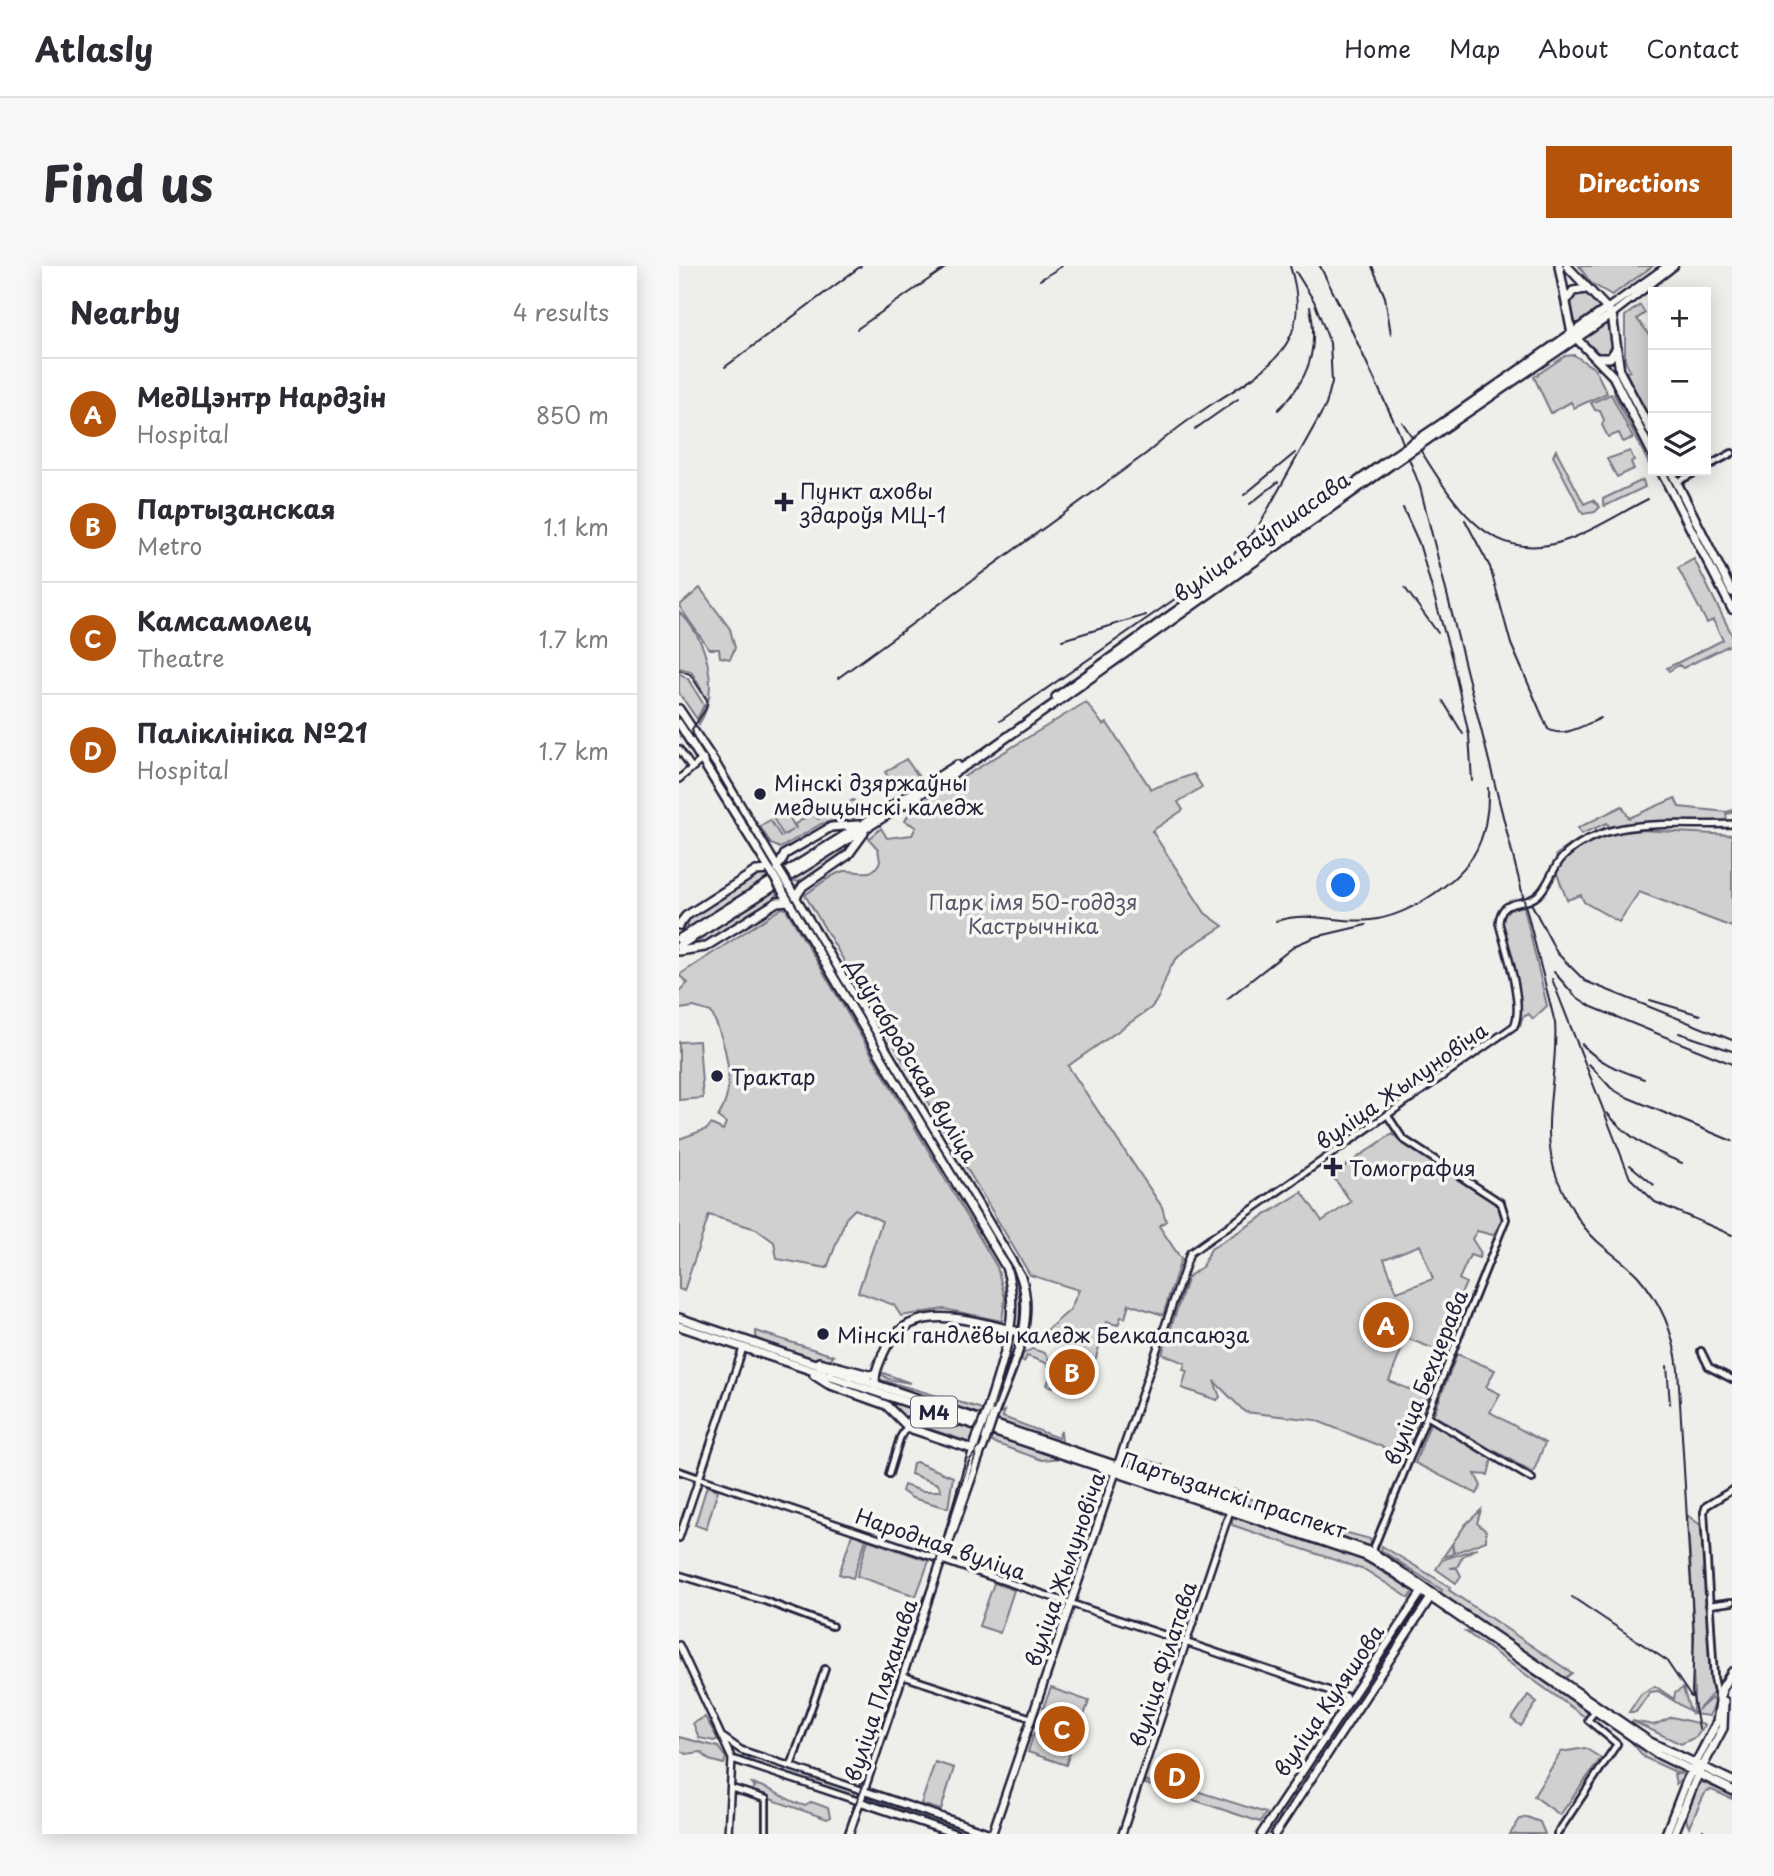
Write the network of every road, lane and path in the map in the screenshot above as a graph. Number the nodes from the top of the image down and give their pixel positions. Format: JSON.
{"nodes":[{"id":1,"x":1559,"y":266,"type":"edge"},
{"id":2,"x":1567,"y":266,"type":"edge"},
{"id":3,"x":1667,"y":266,"type":"edge"},
{"id":4,"x":1674,"y":266,"type":"edge"},
{"id":5,"x":1587,"y":289,"type":"junction"},
{"id":6,"x":1566,"y":302,"type":"junction"},
{"id":7,"x":1610,"y":311,"type":"junction"},
{"id":8,"x":1574,"y":337,"type":"junction"},
{"id":9,"x":1617,"y":348,"type":"junction"},
{"id":10,"x":1596,"y":358,"type":"junction"},
{"id":11,"x":1648,"y":425,"type":"edge"},
{"id":12,"x":1648,"y":444,"type":"edge"},
{"id":13,"x":1732,"y":453,"type":"edge"},
{"id":14,"x":1391,"y":462,"type":"junction"},
{"id":15,"x":1711,"y":464,"type":"edge"},
{"id":16,"x":1664,"y":476,"type":"edge"},
{"id":17,"x":1674,"y":476,"type":"edge"},
{"id":18,"x":1688,"y":476,"type":"edge"},
{"id":19,"x":1677,"y":482,"type":"junction"},
{"id":20,"x":1732,"y":592,"type":"edge"},
{"id":21,"x":1732,"y":609,"type":"edge"},
{"id":22,"x":679,"y":709,"type":"edge"},
{"id":23,"x":679,"y":723,"type":"edge"},
{"id":24,"x":679,"y":749,"type":"edge"},
{"id":25,"x":706,"y":756,"type":"junction"},
{"id":26,"x":692,"y":768,"type":"junction"},
{"id":27,"x":679,"y":779,"type":"edge"},
{"id":28,"x":1732,"y":824,"type":"edge"},
{"id":29,"x":831,"y":827,"type":"junction"},
{"id":30,"x":864,"y":827,"type":"junction"},
{"id":31,"x":836,"y":844,"type":"junction"},
{"id":32,"x":765,"y":854,"type":"junction"},
{"id":33,"x":785,"y":855,"type":"junction"},
{"id":34,"x":845,"y":859,"type":"junction"},
{"id":35,"x":774,"y":870,"type":"junction"},
{"id":36,"x":757,"y":871,"type":"junction"},
{"id":37,"x":803,"y":886,"type":"junction"},
{"id":38,"x":786,"y":888,"type":"junction"},
{"id":39,"x":792,"y":900,"type":"junction"},
{"id":40,"x":777,"y":902,"type":"junction"},
{"id":41,"x":681,"y":922,"type":"edge"},
{"id":42,"x":696,"y":932,"type":"junction"},
{"id":43,"x":679,"y":939,"type":"edge"},
{"id":44,"x":705,"y":947,"type":"junction"},
{"id":45,"x":679,"y":949,"type":"edge"},
{"id":46,"x":1388,"y":1116,"type":"junction"},
{"id":47,"x":679,"y":1318,"type":"edge"},
{"id":48,"x":679,"y":1326,"type":"edge"},
{"id":49,"x":1011,"y":1330,"type":"junction"},
{"id":50,"x":1024,"y":1333,"type":"junction"},
{"id":51,"x":746,"y":1345,"type":"junction"},
{"id":52,"x":1701,"y":1351,"type":"dead end"},
{"id":53,"x":804,"y":1365,"type":"junction"},
{"id":54,"x":876,"y":1373,"type":"junction"},
{"id":55,"x":1732,"y":1379,"type":"edge"},
{"id":56,"x":876,"y":1385,"type":"junction"},
{"id":57,"x":991,"y":1411,"type":"junction"},
{"id":58,"x":1427,"y":1416,"type":"junction"},
{"id":59,"x":975,"y":1425,"type":"junction"},
{"id":60,"x":908,"y":1427,"type":"junction"},
{"id":61,"x":978,"y":1449,"type":"junction"},
{"id":62,"x":1116,"y":1469,"type":"junction"},
{"id":63,"x":679,"y":1471,"type":"edge"},
{"id":64,"x":889,"y":1474,"type":"dead end"},
{"id":65,"x":699,"y":1478,"type":"junction"},
{"id":66,"x":1532,"y":1479,"type":"dead end"},
{"id":67,"x":1732,"y":1490,"type":"edge"},
{"id":68,"x":1231,"y":1507,"type":"junction"},
{"id":69,"x":679,"y":1538,"type":"edge"},
{"id":70,"x":1369,"y":1554,"type":"junction"},
{"id":71,"x":942,"y":1558,"type":"junction"},
{"id":72,"x":679,"y":1574,"type":"edge"},
{"id":73,"x":1423,"y":1589,"type":"junction"},
{"id":74,"x":1433,"y":1595,"type":"junction"},
{"id":75,"x":1732,"y":1602,"type":"edge"},
{"id":76,"x":1070,"y":1603,"type":"junction"},
{"id":77,"x":1709,"y":1605,"type":"junction"},
{"id":78,"x":1400,"y":1624,"type":"junction"},
{"id":79,"x":832,"y":1626,"type":"dead end"},
{"id":80,"x":1410,"y":1631,"type":"junction"},
{"id":81,"x":1186,"y":1642,"type":"junction"},
{"id":82,"x":679,"y":1645,"type":"edge"},
{"id":83,"x":825,"y":1669,"type":"dead end"},
{"id":84,"x":1732,"y":1672,"type":"edge"},
{"id":85,"x":903,"y":1676,"type":"junction"},
{"id":86,"x":1732,"y":1677,"type":"edge"},
{"id":87,"x":1347,"y":1702,"type":"junction"},
{"id":88,"x":1726,"y":1704,"type":"edge"},
{"id":89,"x":1604,"y":1709,"type":"junction"},
{"id":90,"x":1594,"y":1711,"type":"junction"},
{"id":91,"x":1031,"y":1718,"type":"junction"},
{"id":92,"x":724,"y":1738,"type":"junction"},
{"id":93,"x":741,"y":1750,"type":"junction"},
{"id":94,"x":731,"y":1756,"type":"junction"},
{"id":95,"x":791,"y":1766,"type":"junction"},
{"id":96,"x":1697,"y":1769,"type":"junction"},
{"id":97,"x":1732,"y":1781,"type":"edge"},
{"id":98,"x":731,"y":1788,"type":"junction"},
{"id":99,"x":1732,"y":1790,"type":"edge"},
{"id":100,"x":865,"y":1791,"type":"junction"},
{"id":101,"x":861,"y":1802,"type":"junction"},
{"id":102,"x":728,"y":1834,"type":"edge"},
{"id":103,"x":767,"y":1834,"type":"edge"},
{"id":104,"x":849,"y":1834,"type":"edge"},
{"id":105,"x":955,"y":1834,"type":"edge"},
{"id":106,"x":992,"y":1834,"type":"edge"},
{"id":107,"x":1122,"y":1834,"type":"edge"},
{"id":108,"x":1261,"y":1834,"type":"edge"},
{"id":109,"x":1275,"y":1834,"type":"edge"},
{"id":110,"x":1557,"y":1834,"type":"edge"},
{"id":111,"x":1666,"y":1834,"type":"edge"},
{"id":112,"x":1674,"y":1834,"type":"edge"}],
"edges":[{"from":1,"to":6,"type":"main road"},
{"from":2,"to":5,"type":"main road"},
{"from":3,"to":7,"type":"main road","name":"вуліца Ваўпшасава"},
{"from":4,"to":7,"type":"main road","name":"вуліца Ваўпшасава"},
{"from":5,"to":6,"type":"main road"},
{"from":5,"to":7,"type":"main road"},
{"from":6,"to":8,"type":"main road"},
{"from":7,"to":8,"type":"main road","name":"вуліца Ваўпшасава"},
{"from":7,"to":9,"type":"main road"},
{"from":8,"to":10,"type":"main road"},
{"from":8,"to":14,"type":"main road","name":"вуліца Ваўпшасава","bridge":true},
{"from":9,"to":10,"type":"main road"},
{"from":9,"to":11,"type":"main road"},
{"from":10,"to":12,"type":"main road"},
{"from":13,"to":15,"type":"street"},
{"from":14,"to":30,"type":"main road","name":"вуліца Ваўпшасава"},
{"from":14,"to":30,"type":"main road","name":"вуліца Ваўпшасава"},
{"from":16,"to":21,"type":"main road"},
{"from":17,"to":19,"type":"main road"},
{"from":18,"to":19,"type":"street"},
{"from":19,"to":20,"type":"main road"},
{"from":22,"to":25,"type":"main road","name":"Даўгабродская вуліца"},
{"from":23,"to":25,"type":"main road","name":"Даўгабродская вуліца"},
{"from":24,"to":26,"type":"street"},
{"from":25,"to":26,"type":"street"},
{"from":25,"to":32,"type":"main road","name":"Даўгабродская вуліца"},
{"from":26,"to":27,"type":"street"},
{"from":28,"to":46,"type":"street","name":"вуліца Жылуновіча"},
{"from":29,"to":30,"type":"main road"},
{"from":29,"to":31,"type":"main road"},
{"from":29,"to":33,"type":"main road"},
{"from":30,"to":31,"type":"main road"},
{"from":30,"to":34,"type":"main road"},
{"from":31,"to":34,"type":"main road"},
{"from":31,"to":42,"type":"main road"},
{"from":32,"to":33,"type":"main road"},
{"from":32,"to":35,"type":"main road","name":"Даўгабродская вуліца"},
{"from":32,"to":36,"type":"main road"},
{"from":33,"to":35,"type":"main road"},
{"from":34,"to":37,"type":"main road"},
{"from":35,"to":36,"type":"main road"},
{"from":35,"to":38,"type":"main road","name":"Даўгабродская вуліца","bridge":true},
{"from":36,"to":41,"type":"main road"},
{"from":37,"to":38,"type":"main road"},
{"from":37,"to":39,"type":"main road"},
{"from":38,"to":39,"type":"main road","name":"Даўгабродская вуліца"},
{"from":38,"to":40,"type":"main road"},
{"from":39,"to":40,"type":"main road"},
{"from":39,"to":49,"type":"main road","name":"Даўгабродская вуліца"},
{"from":39,"to":50,"type":"main road","name":"Даўгабродская вуліца"},
{"from":40,"to":44,"type":"main road"},
{"from":41,"to":42,"type":"main road"},
{"from":42,"to":43,"type":"main road"},
{"from":42,"to":44,"type":"main road"},
{"from":42,"to":45,"type":"main road"},
{"from":44,"to":45,"type":"main road"},
{"from":46,"to":58,"type":"street","name":"вуліца Бехцерава"},
{"from":46,"to":62,"type":"street","name":"вуліца Жылуновіча"},
{"from":47,"to":51,"type":"main road","name":"Партызанскі праспект","number":"М4"},
{"from":48,"to":51,"type":"main road","name":"Партызанскі праспект","number":"М4"},
{"from":49,"to":50,"type":"main road"},
{"from":49,"to":54,"type":"main road"},
{"from":49,"to":57,"type":"main road","name":"Даўгабродская вуліца"},
{"from":50,"to":57,"type":"main road","name":"Даўгабродская вуліца"},
{"from":51,"to":53,"type":"main road","name":"Партызанскі праспект","number":"М4"},
{"from":51,"to":65,"type":"street"},
{"from":52,"to":55,"type":"street"},
{"from":53,"to":54,"type":"main road"},
{"from":53,"to":56,"type":"main road","name":"Партызанскі праспект","number":"М4"},
{"from":53,"to":59,"type":"main road","name":"Партызанскі праспект","number":"М4"},
{"from":53,"to":60,"type":"main road"},
{"from":54,"to":56,"type":"main road"},
{"from":56,"to":62,"type":"main road","name":"Партызанскі праспект","number":"М4"},
{"from":57,"to":61,"type":"main road","name":"Даўгабродская вуліца","bridge":true},
{"from":58,"to":66,"type":"street"},
{"from":58,"to":70,"type":"street","name":"вуліца Бехцерава"},
{"from":59,"to":60,"type":"main road"},
{"from":59,"to":62,"type":"main road","name":"Партызанскі праспект","number":"М4"},
{"from":60,"to":61,"type":"main road"},
{"from":60,"to":64,"type":"street"},
{"from":61,"to":71,"type":"main road","name":"вуліца Пляханава"},
{"from":62,"to":68,"type":"main road","name":"Партызанскі праспект","number":"М4"},
{"from":62,"to":76,"type":"main road","name":"вуліца Жылуновіча"},
{"from":63,"to":65,"type":"street","name":"Народная вуліца"},
{"from":65,"to":69,"type":"street"},
{"from":65,"to":71,"type":"street","name":"Народная вуліца"},
{"from":67,"to":77,"type":"street"},
{"from":68,"to":70,"type":"main road","name":"Партызанскі праспект","number":"М4"},
{"from":68,"to":81,"type":"street","name":"вуліца Філатава"},
{"from":70,"to":73,"type":"main road","name":"Партызанскі праспект","number":"М4"},
{"from":71,"to":76,"type":"street","name":"Народная вуліца"},
{"from":71,"to":85,"type":"main road","name":"вуліца Пляханава"},
{"from":72,"to":79,"type":"street"},
{"from":73,"to":74,"type":"main road","name":"Партызанскі праспект","number":"М4"},
{"from":73,"to":78,"type":"main road","name":"вуліца Куляшова"},
{"from":74,"to":80,"type":"main road","name":"вуліца Куляшова"},
{"from":74,"to":89,"type":"main road","name":"Партызанскі праспект","number":"М4"},
{"from":74,"to":90,"type":"main road","name":"Партызанскі праспект","number":"М4"},
{"from":75,"to":77,"type":"street"},
{"from":76,"to":81,"type":"street","name":"Народная вуліца"},
{"from":76,"to":91,"type":"main road","name":"вуліца Жылуновіча"},
{"from":77,"to":88,"type":"street"},
{"from":78,"to":80,"type":"main road"},
{"from":78,"to":87,"type":"main road","name":"вуліца Куляшова"},
{"from":80,"to":109,"type":"main road","name":"вуліца Куляшова"},
{"from":81,"to":87,"type":"street","name":"Народная вуліца"},
{"from":81,"to":107,"type":"street","name":"вуліца Філатава"},
{"from":82,"to":92,"type":"street"},
{"from":83,"to":95,"type":"street"},
{"from":84,"to":88,"type":"main road"},
{"from":85,"to":91,"type":"street"},
{"from":85,"to":100,"type":"main road","name":"вуліца Пляханава"},
{"from":86,"to":88,"type":"main road"},
{"from":87,"to":108,"type":"main road","name":"вуліца Куляшова"},
{"from":88,"to":96,"type":"main road"},
{"from":89,"to":90,"type":"main road"},
{"from":89,"to":96,"type":"main road","name":"Партызанскі праспект","number":"М4"},
{"from":90,"to":96,"type":"main road","name":"Партызанскі праспект","number":"М4"},
{"from":90,"to":110,"type":"street"},
{"from":91,"to":106,"type":"main road","name":"вуліца Жылуновіча"},
{"from":92,"to":93,"type":"street"},
{"from":92,"to":94,"type":"street"},
{"from":93,"to":94,"type":"street"},
{"from":93,"to":95,"type":"street"},
{"from":94,"to":98,"type":"street"},
{"from":94,"to":101,"type":"street"},
{"from":95,"to":100,"type":"street"},
{"from":96,"to":97,"type":"main road","name":"Партызанскі праспект","number":"М4"},
{"from":96,"to":99,"type":"main road","name":"Партызанскі праспект","number":"М4"},
{"from":96,"to":111,"type":"main road"},
{"from":96,"to":112,"type":"main road"},
{"from":98,"to":102,"type":"street"},
{"from":98,"to":103,"type":"street"},
{"from":100,"to":101,"type":"main road","name":"вуліца Пляханава"},
{"from":100,"to":106,"type":"main road"},
{"from":101,"to":104,"type":"main road","name":"вуліца Пляханава"},
{"from":101,"to":105,"type":"main road"}]}
